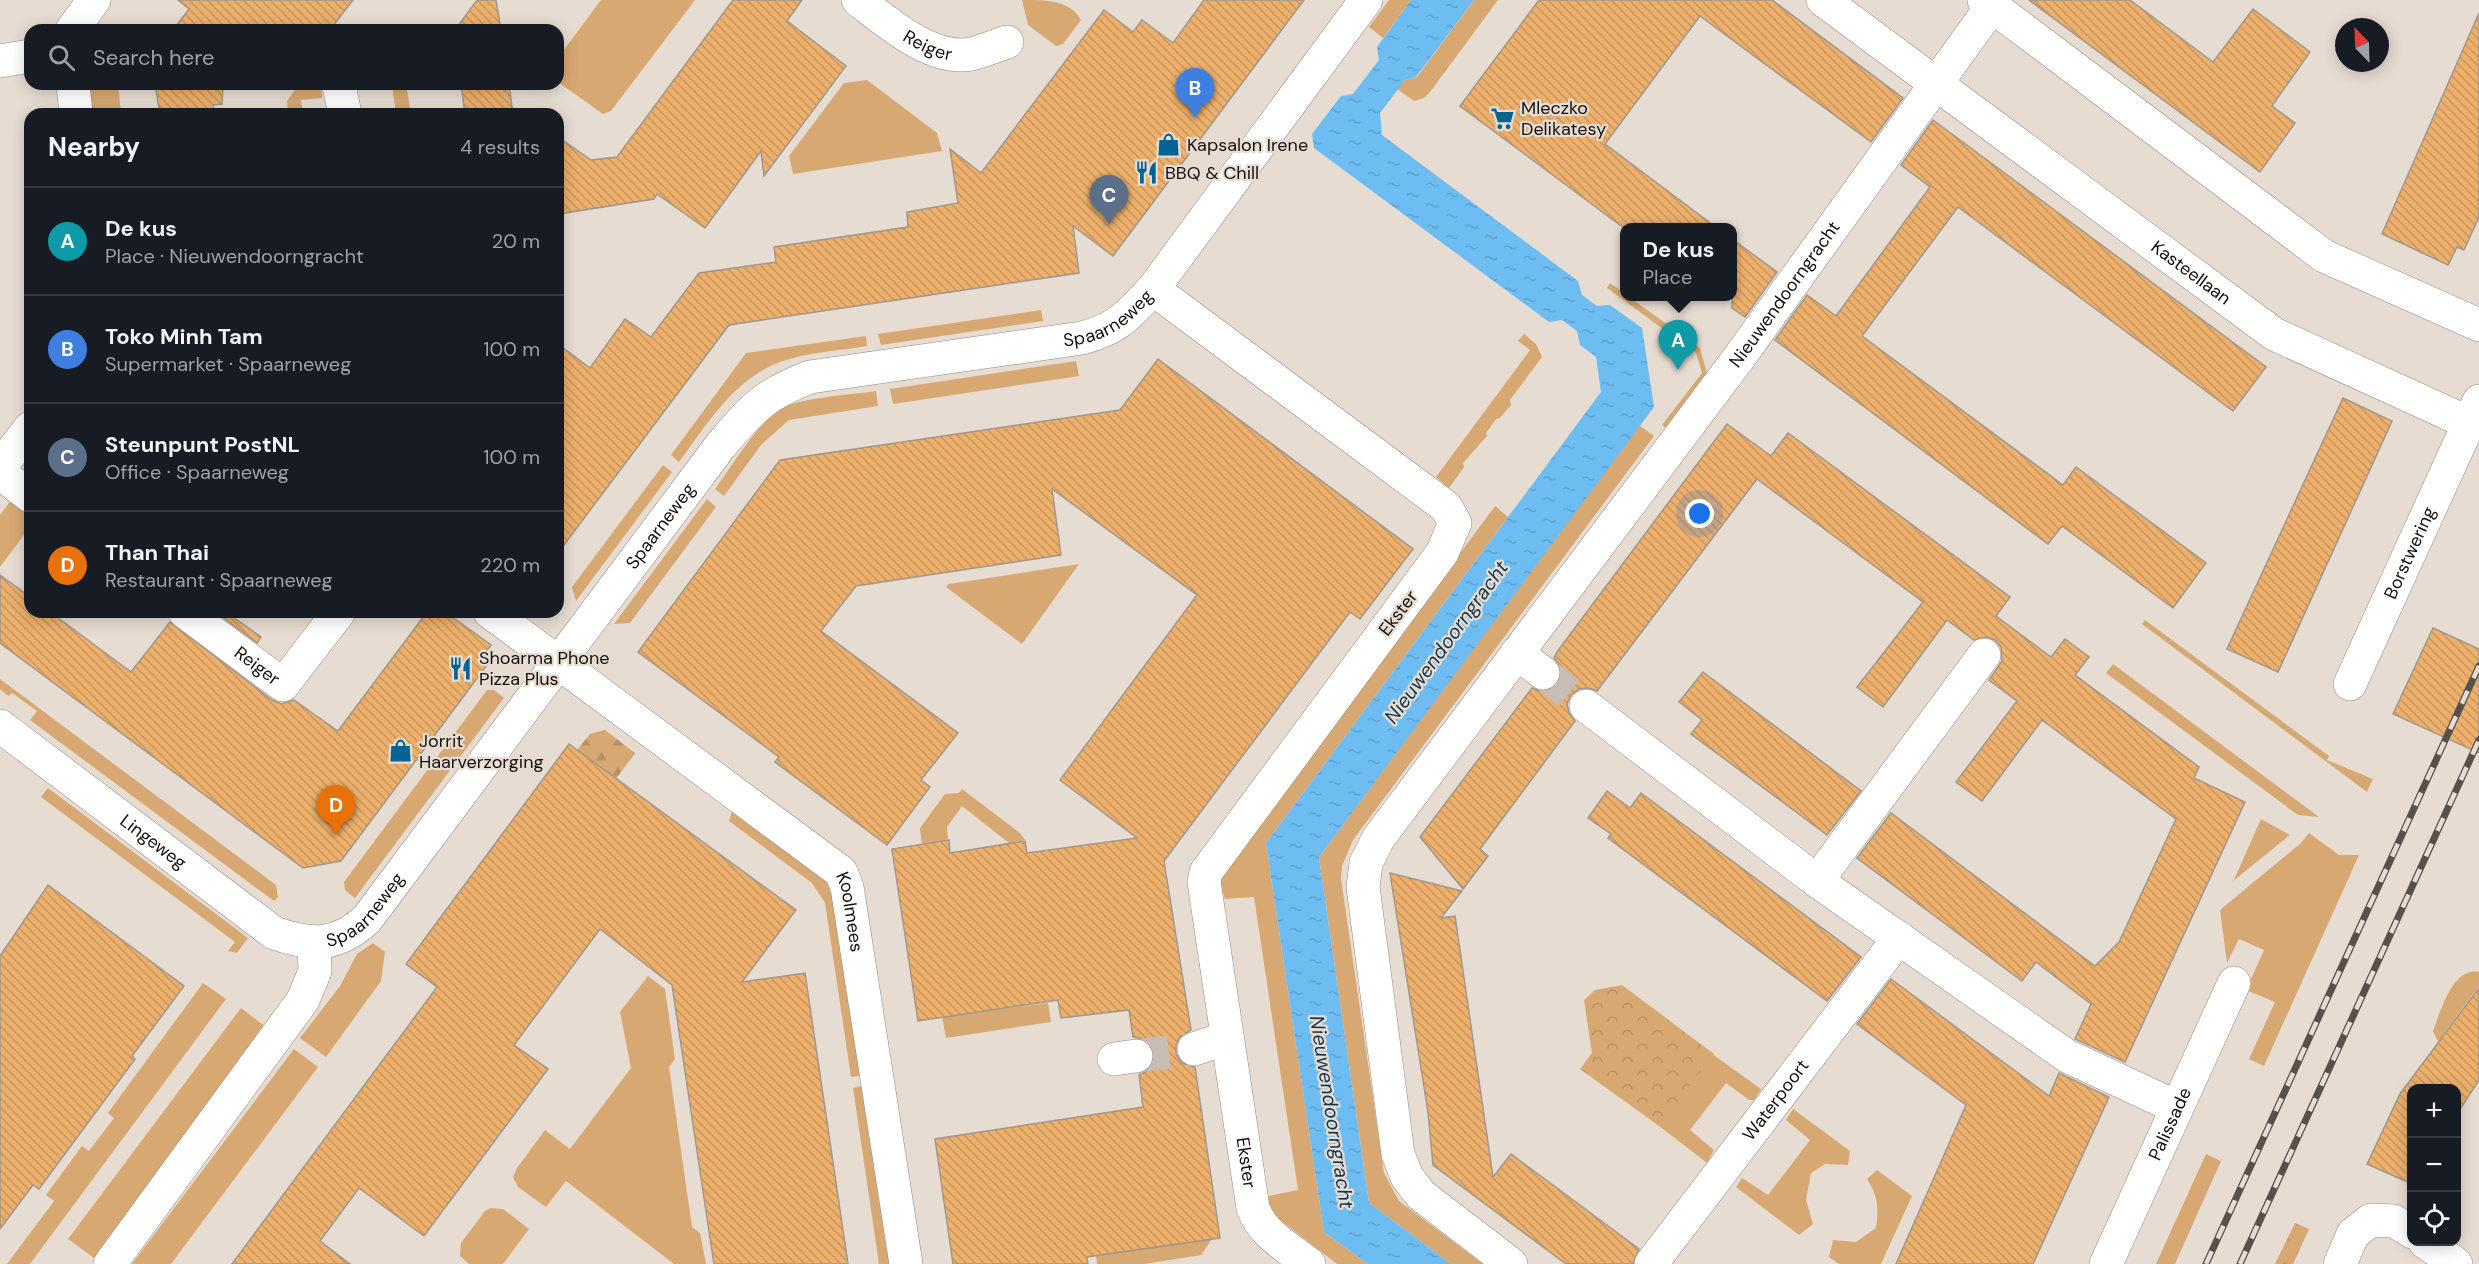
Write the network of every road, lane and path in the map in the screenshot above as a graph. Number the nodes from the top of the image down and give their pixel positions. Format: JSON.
{"nodes":[{"id":1,"x":94,"y":0,"type":"edge"},
{"id":2,"x":858,"y":0,"type":"edge"},
{"id":3,"x":1366,"y":0,"type":"edge"},
{"id":4,"x":1823,"y":0,"type":"edge"},
{"id":5,"x":1988,"y":3,"type":"edge"},
{"id":6,"x":76,"y":24,"type":"edge"},
{"id":7,"x":1007,"y":42,"type":"dead end"},
{"id":8,"x":24,"y":57,"type":"edge"},
{"id":9,"x":0,"y":61,"type":"edge"},
{"id":10,"x":1936,"y":84,"type":"junction"},
{"id":11,"x":74,"y":90,"type":"edge"},
{"id":12,"x":75,"y":108,"type":"edge"},
{"id":13,"x":1153,"y":289,"type":"junction"},
{"id":14,"x":2479,"y":325,"type":"edge"},
{"id":15,"x":2474,"y":412,"type":"edge"},
{"id":16,"x":24,"y":436,"type":"edge"},
{"id":17,"x":0,"y":467,"type":"edge"},
{"id":18,"x":0,"y":473,"type":"edge"},
{"id":19,"x":24,"y":491,"type":"edge"},
{"id":20,"x":192,"y":618,"type":"edge"},
{"id":21,"x":334,"y":618,"type":"edge"},
{"id":22,"x":498,"y":618,"type":"edge"},
{"id":23,"x":1517,"y":653,"type":"junction"},
{"id":24,"x":1984,"y":655,"type":"dead end"},
{"id":25,"x":559,"y":665,"type":"junction"},
{"id":26,"x":1543,"y":673,"type":"tunnel mouth"},
{"id":27,"x":2350,"y":684,"type":"dead end"},
{"id":28,"x":1586,"y":706,"type":"tunnel mouth"},
{"id":29,"x":0,"y":726,"type":"edge"},
{"id":30,"x":1817,"y":881,"type":"junction"},
{"id":31,"x":1899,"y":938,"type":"junction"},
{"id":32,"x":314,"y":943,"type":"junction"},
{"id":33,"x":2234,"y":983,"type":"dead end"},
{"id":34,"x":1227,"y":1038,"type":"junction"},
{"id":35,"x":1194,"y":1048,"type":"tunnel mouth"},
{"id":36,"x":2176,"y":1107,"type":"junction"},
{"id":37,"x":2407,"y":1229,"type":"edge"},
{"id":38,"x":2431,"y":1246,"type":"edge"},
{"id":39,"x":110,"y":1264,"type":"edge"},
{"id":40,"x":906,"y":1264,"type":"edge"},
{"id":41,"x":1310,"y":1264,"type":"edge"},
{"id":42,"x":1511,"y":1264,"type":"edge"},
{"id":43,"x":1651,"y":1264,"type":"edge"},
{"id":44,"x":2106,"y":1264,"type":"edge"},
{"id":45,"x":2340,"y":1264,"type":"edge"},
{"id":46,"x":2456,"y":1264,"type":"edge"}],
"edges":[{"from":1,"to":6,"type":"street"},
{"from":2,"to":7,"type":"street","name":"Reiger"},
{"from":3,"to":13,"type":"street","name":"Spaarneweg"},
{"from":4,"to":10,"type":"street","name":"Kasteellaan"},
{"from":5,"to":10,"type":"street"},
{"from":5,"to":14,"type":"street"},
{"from":8,"to":9,"type":"street"},
{"from":10,"to":15,"type":"street","name":"Kasteellaan"},
{"from":10,"to":23,"type":"street","name":"Nieuwendoorngracht"},
{"from":11,"to":12,"type":"street"},
{"from":13,"to":25,"type":"street","name":"Spaarneweg"},
{"from":13,"to":34,"type":"street","name":"Ekster"},
{"from":15,"to":27,"type":"street","name":"Borstwering"},
{"from":16,"to":17,"type":"street"},
{"from":18,"to":19,"type":"street"},
{"from":20,"to":21,"type":"street","name":"Reiger"},
{"from":22,"to":25,"type":"street"},
{"from":23,"to":26,"type":"street"},
{"from":23,"to":42,"type":"street","name":"Nieuwendoorngracht"},
{"from":24,"to":30,"type":"street"},
{"from":25,"to":32,"type":"street","name":"Spaarneweg"},
{"from":25,"to":40,"type":"street","name":"Koolmees"},
{"from":28,"to":30,"type":"street"},
{"from":29,"to":32,"type":"street","name":"Lingeweg"},
{"from":30,"to":31,"type":"street"},
{"from":31,"to":36,"type":"street"},
{"from":31,"to":43,"type":"street","name":"Waterpoort"},
{"from":32,"to":39,"type":"street","name":"Spaarneweg"},
{"from":33,"to":36,"type":"street","name":"Palissade"},
{"from":34,"to":35,"type":"street"},
{"from":34,"to":41,"type":"street","name":"Ekster"},
{"from":36,"to":44,"type":"street","name":"Palissade"},
{"from":37,"to":45,"type":"street"},
{"from":38,"to":46,"type":"street"}]}
